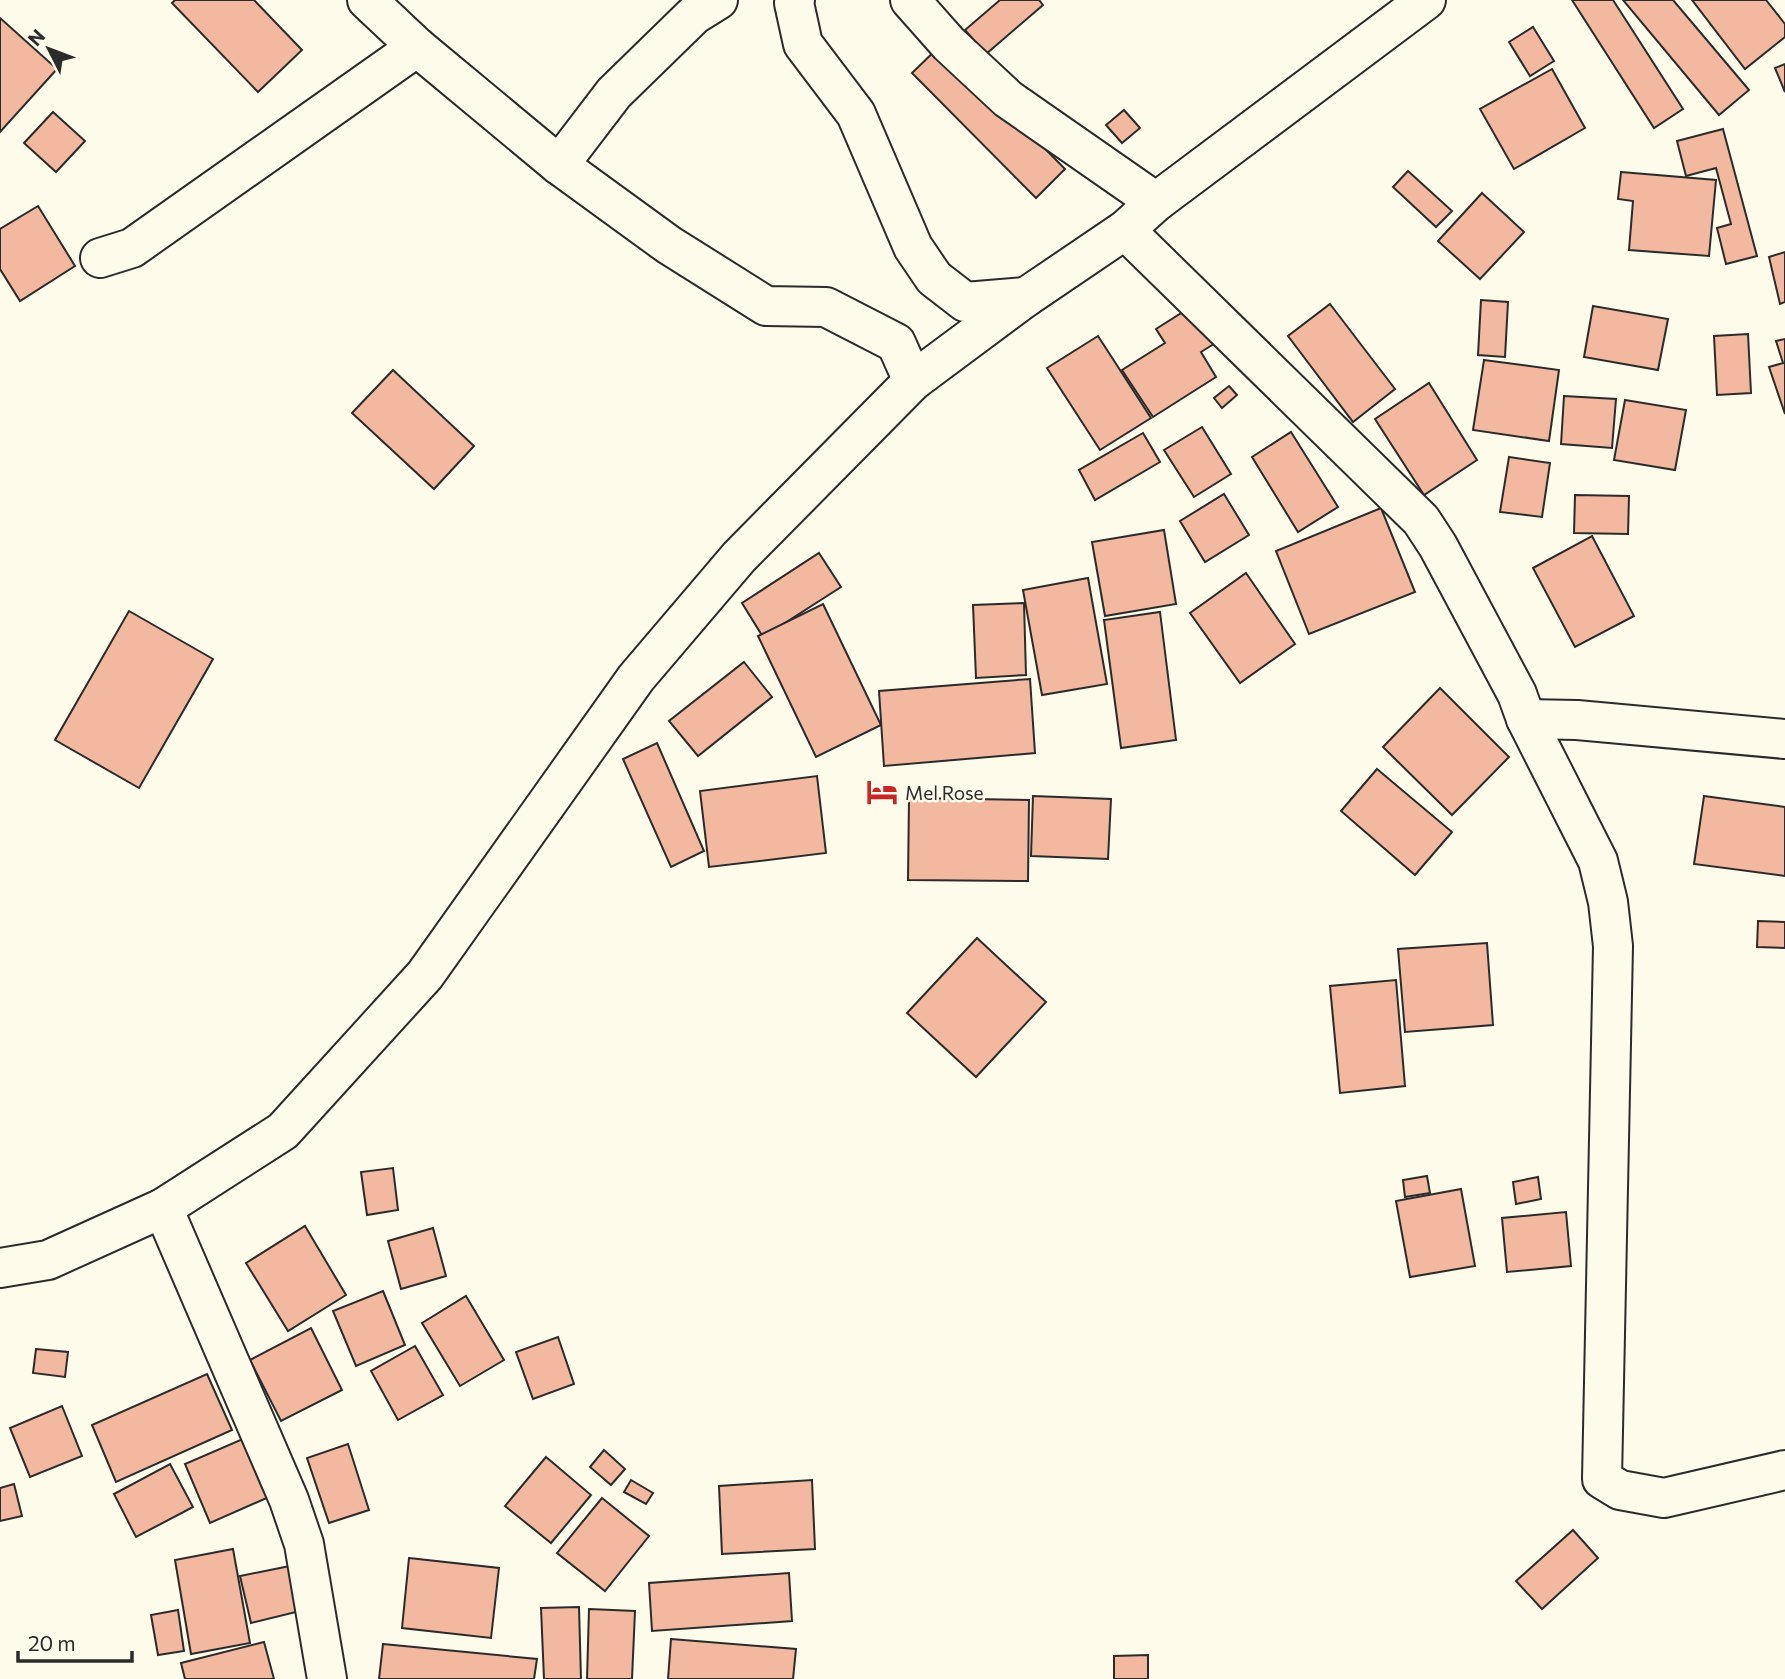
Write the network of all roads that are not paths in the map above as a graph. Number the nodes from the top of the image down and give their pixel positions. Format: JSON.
{"nodes":[{"id":1,"x":367,"y":0,"type":"edge"},
{"id":2,"x":718,"y":0,"type":"edge"},
{"id":3,"x":795,"y":0,"type":"edge"},
{"id":4,"x":910,"y":0,"type":"edge"},
{"id":5,"x":1426,"y":0,"type":"edge"},
{"id":6,"x":417,"y":47,"type":"junction"},
{"id":7,"x":559,"y":164,"type":"junction"},
{"id":8,"x":1157,"y":202,"type":"junction"},
{"id":9,"x":1125,"y":230,"type":"junction"},
{"id":10,"x":100,"y":258,"type":"dead end"},
{"id":11,"x":1026,"y":297,"type":"junction"},
{"id":12,"x":913,"y":381,"type":"junction"},
{"id":13,"x":1526,"y":719,"type":"junction"},
{"id":14,"x":1785,"y":739,"type":"edge"},
{"id":15,"x":163,"y":1208,"type":"junction"},
{"id":16,"x":0,"y":1268,"type":"edge"},
{"id":17,"x":1785,"y":1470,"type":"edge"},
{"id":18,"x":327,"y":1679,"type":"edge"}],
"edges":[{"from":1,"to":6,"type":"street"},
{"from":2,"to":7,"type":"street"},
{"from":3,"to":11,"type":"street"},
{"from":4,"to":8,"type":"street"},
{"from":5,"to":8,"type":"street"},
{"from":6,"to":7,"type":"street"},
{"from":6,"to":10,"type":"street"},
{"from":7,"to":12,"type":"street"},
{"from":8,"to":9,"type":"street"},
{"from":9,"to":11,"type":"street"},
{"from":9,"to":13,"type":"street"},
{"from":11,"to":12,"type":"street"},
{"from":12,"to":15,"type":"street"},
{"from":13,"to":14,"type":"street"},
{"from":13,"to":17,"type":"street"},
{"from":15,"to":16,"type":"street"},
{"from":15,"to":18,"type":"street"}]}
